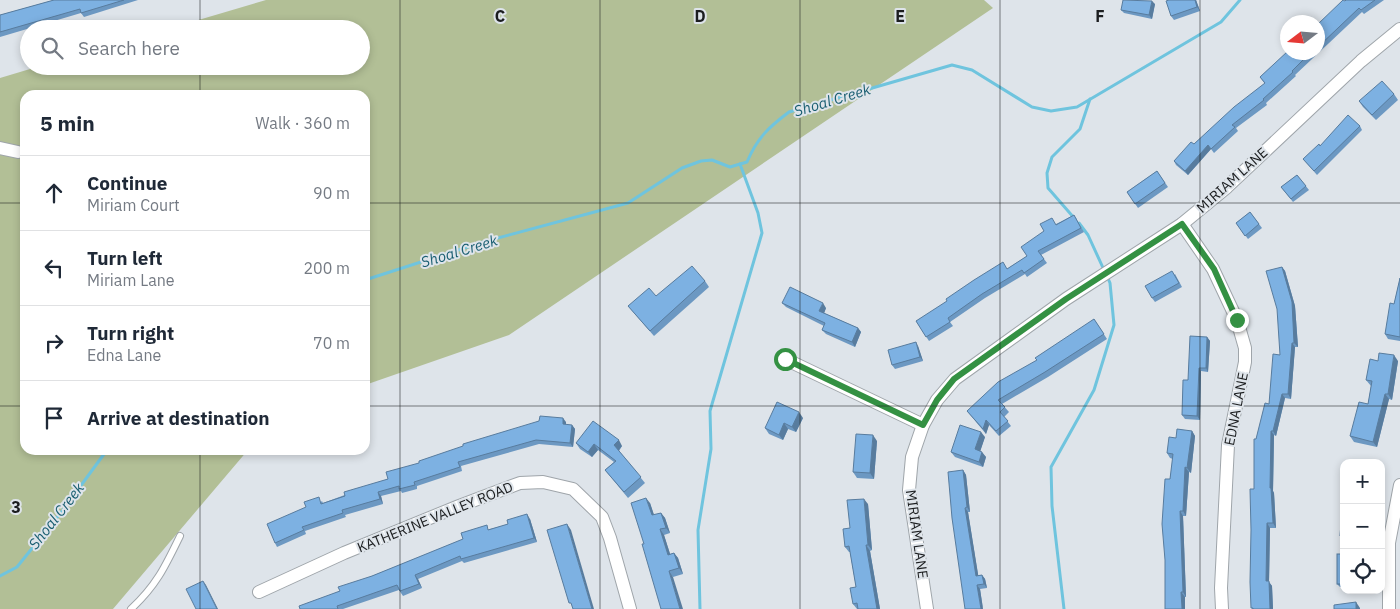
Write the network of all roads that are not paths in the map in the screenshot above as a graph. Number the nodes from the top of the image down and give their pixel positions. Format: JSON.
{"nodes":[{"id":1,"x":1400,"y":29,"type":"edge"},
{"id":2,"x":0,"y":148,"type":"edge"},
{"id":3,"x":18,"y":152,"type":"dead end"},
{"id":4,"x":1182,"y":224,"type":"junction"},
{"id":5,"x":785,"y":359,"type":"dead end"},
{"id":6,"x":923,"y":425,"type":"junction"},
{"id":7,"x":1400,"y":485,"type":"edge"},
{"id":8,"x":180,"y":536,"type":"dead end"},
{"id":9,"x":259,"y":592,"type":"dead end"},
{"id":10,"x":130,"y":609,"type":"edge"},
{"id":11,"x":630,"y":609,"type":"edge"},
{"id":12,"x":927,"y":609,"type":"edge"},
{"id":13,"x":1222,"y":609,"type":"edge"},
{"id":14,"x":1389,"y":609,"type":"edge"}],
"edges":[{"from":1,"to":4,"type":"street","name":"MIRIAM LANE"},
{"from":2,"to":3,"type":"street"},
{"from":4,"to":6,"type":"street","name":"MIRIAM LANE"},
{"from":4,"to":13,"type":"street","name":"EDNA LANE"},
{"from":5,"to":6,"type":"street"},
{"from":6,"to":12,"type":"street","name":"MIRIAM LANE"},
{"from":7,"to":14,"type":"street"},
{"from":8,"to":10,"type":"lane"},
{"from":9,"to":11,"type":"street","name":"KATHERINE VALLEY ROAD"}]}
